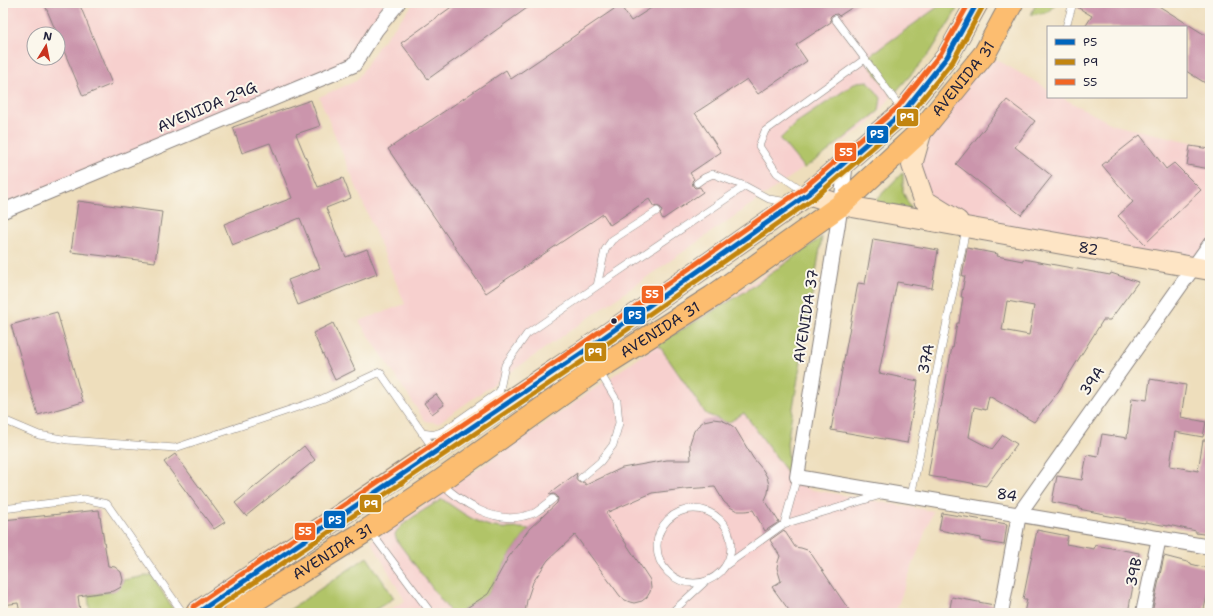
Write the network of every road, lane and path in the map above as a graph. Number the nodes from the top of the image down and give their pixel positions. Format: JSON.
{"nodes":[{"id":1,"x":398,"y":3,"type":"edge"},
{"id":2,"x":977,"y":3,"type":"edge"},
{"id":3,"x":1012,"y":3,"type":"edge"},
{"id":4,"x":1073,"y":3,"type":"edge"},
{"id":5,"x":835,"y":19,"type":"dead end"},
{"id":6,"x":1066,"y":26,"type":"edge"},
{"id":7,"x":865,"y":60,"type":"junction"},
{"id":8,"x":903,"y":112,"type":"junction"},
{"id":9,"x":922,"y":130,"type":"junction"},
{"id":10,"x":846,"y":161,"type":"junction"},
{"id":11,"x":697,"y":183,"type":"dead end"},
{"id":12,"x":745,"y":186,"type":"junction"},
{"id":13,"x":802,"y":199,"type":"junction"},
{"id":14,"x":841,"y":205,"type":"junction"},
{"id":15,"x":3,"y":210,"type":"edge"},
{"id":16,"x":657,"y":211,"type":"dead end"},
{"id":17,"x":966,"y":226,"type":"junction"},
{"id":18,"x":1210,"y":244,"type":"edge"},
{"id":19,"x":1202,"y":269,"type":"edge"},
{"id":20,"x":597,"y":286,"type":"junction"},
{"id":21,"x":598,"y":369,"type":"junction"},
{"id":22,"x":497,"y":401,"type":"junction"},
{"id":23,"x":3,"y":419,"type":"edge"},
{"id":24,"x":422,"y":433,"type":"junction"},
{"id":25,"x":435,"y":451,"type":"junction"},
{"id":26,"x":797,"y":477,"type":"junction"},
{"id":27,"x":581,"y":478,"type":"dead end"},
{"id":28,"x":439,"y":482,"type":"junction"},
{"id":29,"x":889,"y":492,"type":"junction"},
{"id":30,"x":911,"y":496,"type":"junction"},
{"id":31,"x":553,"y":499,"type":"dead end"},
{"id":32,"x":3,"y":509,"type":"edge"},
{"id":33,"x":1019,"y":514,"type":"junction"},
{"id":34,"x":784,"y":524,"type":"junction"},
{"id":35,"x":369,"y":529,"type":"junction"},
{"id":36,"x":1159,"y":538,"type":"junction"},
{"id":37,"x":1210,"y":547,"type":"edge"},
{"id":38,"x":725,"y":567,"type":"junction"},
{"id":39,"x":706,"y":581,"type":"junction"},
{"id":40,"x":183,"y":613,"type":"edge"},
{"id":41,"x":198,"y":613,"type":"edge"},
{"id":42,"x":235,"y":613,"type":"edge"},
{"id":43,"x":431,"y":613,"type":"edge"},
{"id":44,"x":671,"y":613,"type":"edge"},
{"id":45,"x":1001,"y":613,"type":"edge"},
{"id":46,"x":1143,"y":613,"type":"edge"}],
"edges":[{"from":1,"to":15,"type":"street","name":"AVENIDA 29G"},
{"from":2,"to":8,"type":"main road","name":"AVENIDA 31"},
{"from":3,"to":9,"type":"main road","name":"AVENIDA 31"},
{"from":4,"to":6,"type":"lane"},
{"from":5,"to":7,"type":"lane"},
{"from":7,"to":8,"type":"lane"},
{"from":7,"to":13,"type":"lane"},
{"from":8,"to":10,"type":"main road","name":"AVENIDA 31"},
{"from":9,"to":14,"type":"main road","name":"AVENIDA 31"},
{"from":9,"to":17,"type":"street","name":"82"},
{"from":10,"to":13,"type":"main road","name":"AVENIDA 31"},
{"from":10,"to":14,"type":"street","name":"AVENIDA 37"},
{"from":11,"to":12,"type":"lane"},
{"from":12,"to":13,"type":"lane"},
{"from":12,"to":20,"type":"lane"},
{"from":13,"to":14,"type":"street","name":"82"},
{"from":13,"to":22,"type":"main road","name":"AVENIDA 31"},
{"from":14,"to":17,"type":"street","name":"82"},
{"from":14,"to":21,"type":"main road","name":"AVENIDA 31"},
{"from":14,"to":26,"type":"street","name":"AVENIDA 37"},
{"from":16,"to":20,"type":"lane"},
{"from":17,"to":19,"type":"street","name":"82"},
{"from":17,"to":30,"type":"lane","name":"37A"},
{"from":18,"to":19,"type":"street","name":"39A"},
{"from":19,"to":33,"type":"street","name":"39A"},
{"from":20,"to":22,"type":"lane"},
{"from":21,"to":27,"type":"lane"},
{"from":21,"to":28,"type":"main road","name":"AVENIDA 31"},
{"from":22,"to":24,"type":"lane"},
{"from":22,"to":25,"type":"main road","name":"AVENIDA 31"},
{"from":23,"to":24,"type":"lane"},
{"from":24,"to":25,"type":"lane"},
{"from":25,"to":41,"type":"main road","name":"AVENIDA 31"},
{"from":26,"to":29,"type":"street","name":"84"},
{"from":26,"to":34,"type":"lane"},
{"from":28,"to":31,"type":"lane"},
{"from":28,"to":35,"type":"main road","name":"AVENIDA 31"},
{"from":29,"to":30,"type":"street","name":"84"},
{"from":29,"to":34,"type":"lane"},
{"from":30,"to":33,"type":"street","name":"84"},
{"from":32,"to":40,"type":"lane"},
{"from":33,"to":36,"type":"street","name":"84"},
{"from":33,"to":45,"type":"street"},
{"from":34,"to":38,"type":"lane"},
{"from":35,"to":42,"type":"main road","name":"AVENIDA 31"},
{"from":35,"to":43,"type":"lane"},
{"from":36,"to":37,"type":"street","name":"84"},
{"from":36,"to":46,"type":"street","name":"39B"},
{"from":38,"to":39,"type":"lane"},
{"from":38,"to":39,"type":"lane"},
{"from":39,"to":44,"type":"lane"}]}
